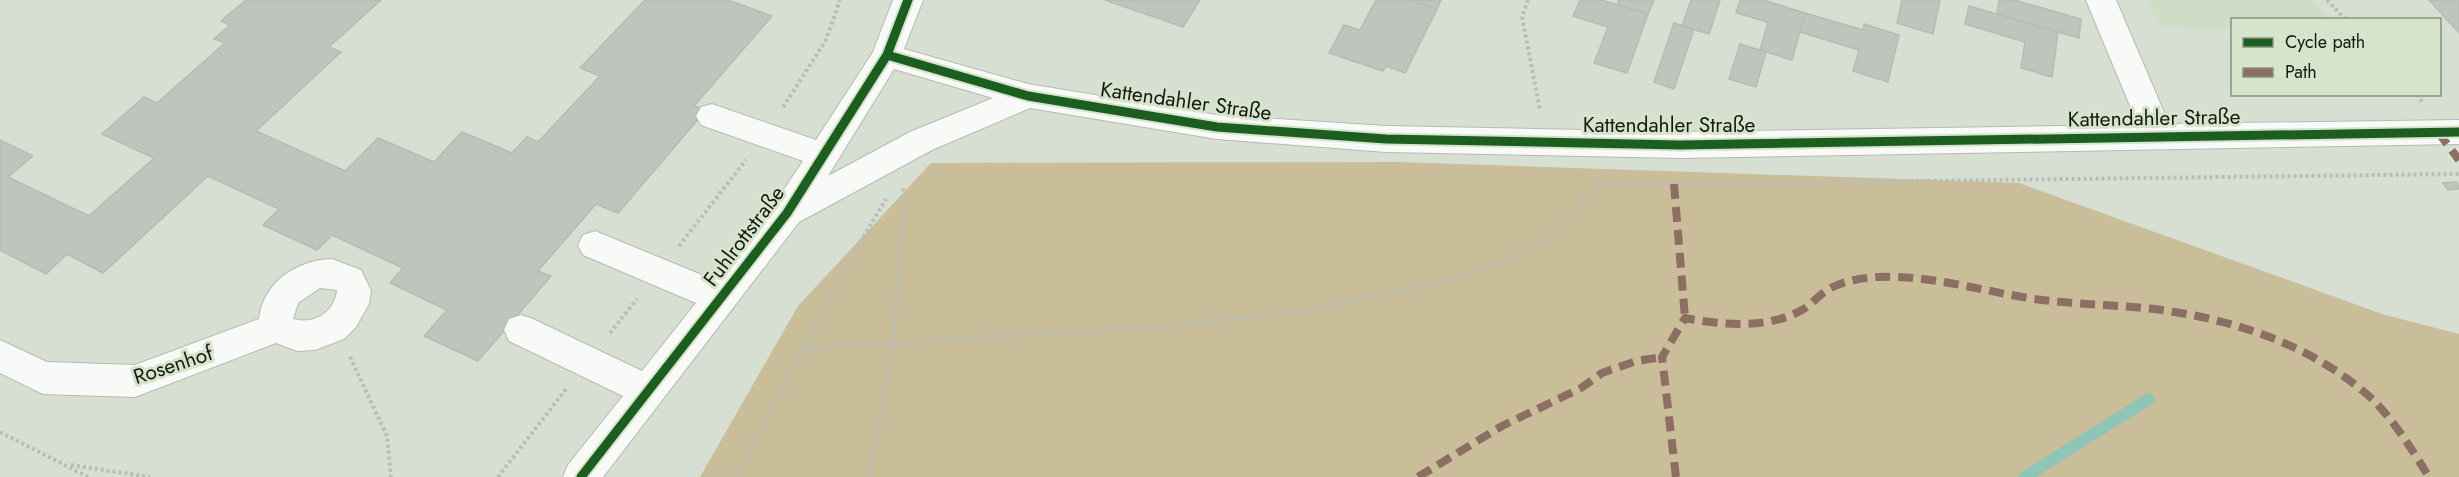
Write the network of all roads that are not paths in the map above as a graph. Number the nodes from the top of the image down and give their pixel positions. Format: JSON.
{"nodes":[{"id":1,"x":908,"y":0,"type":"edge"},
{"id":2,"x":2093,"y":0,"type":"edge"},
{"id":3,"x":2101,"y":0,"type":"edge"},
{"id":4,"x":887,"y":55,"type":"junction"},
{"id":5,"x":1028,"y":96,"type":"junction"},
{"id":6,"x":712,"y":116,"type":"dead end"},
{"id":7,"x":2459,"y":132,"type":"edge"},
{"id":8,"x":2158,"y":136,"type":"junction"},
{"id":9,"x":823,"y":155,"type":"junction"},
{"id":10,"x":787,"y":213,"type":"junction"},
{"id":11,"x":595,"y":245,"type":"dead end"},
{"id":12,"x":720,"y":298,"type":"junction"},
{"id":13,"x":276,"y":328,"type":"junction"},
{"id":14,"x":521,"y":330,"type":"dead end"},
{"id":15,"x":0,"y":356,"type":"edge"},
{"id":16,"x":648,"y":391,"type":"junction"},
{"id":17,"x":581,"y":477,"type":"edge"}],
"edges":[{"from":1,"to":4,"type":"street","name":"Fuhlrottstraße"},
{"from":2,"to":3,"type":"street"},
{"from":3,"to":8,"type":"street"},
{"from":4,"to":5,"type":"street","name":"Kattendahler Straße"},
{"from":4,"to":9,"type":"street","name":"Fuhlrottstraße"},
{"from":5,"to":8,"type":"street","name":"Kattendahler Straße"},
{"from":5,"to":10,"type":"street"},
{"from":6,"to":9,"type":"street"},
{"from":7,"to":8,"type":"street","name":"Kattendahler Straße"},
{"from":9,"to":10,"type":"street","name":"Fuhlrottstraße"},
{"from":10,"to":12,"type":"street","name":"Fuhlrottstraße"},
{"from":11,"to":12,"type":"street"},
{"from":12,"to":16,"type":"street","name":"Fuhlrottstraße"},
{"from":13,"to":13,"type":"street"},
{"from":13,"to":15,"type":"street","name":"Rosenhof"},
{"from":14,"to":16,"type":"street"},
{"from":16,"to":17,"type":"street","name":"Fuhlrottstraße"}]}
